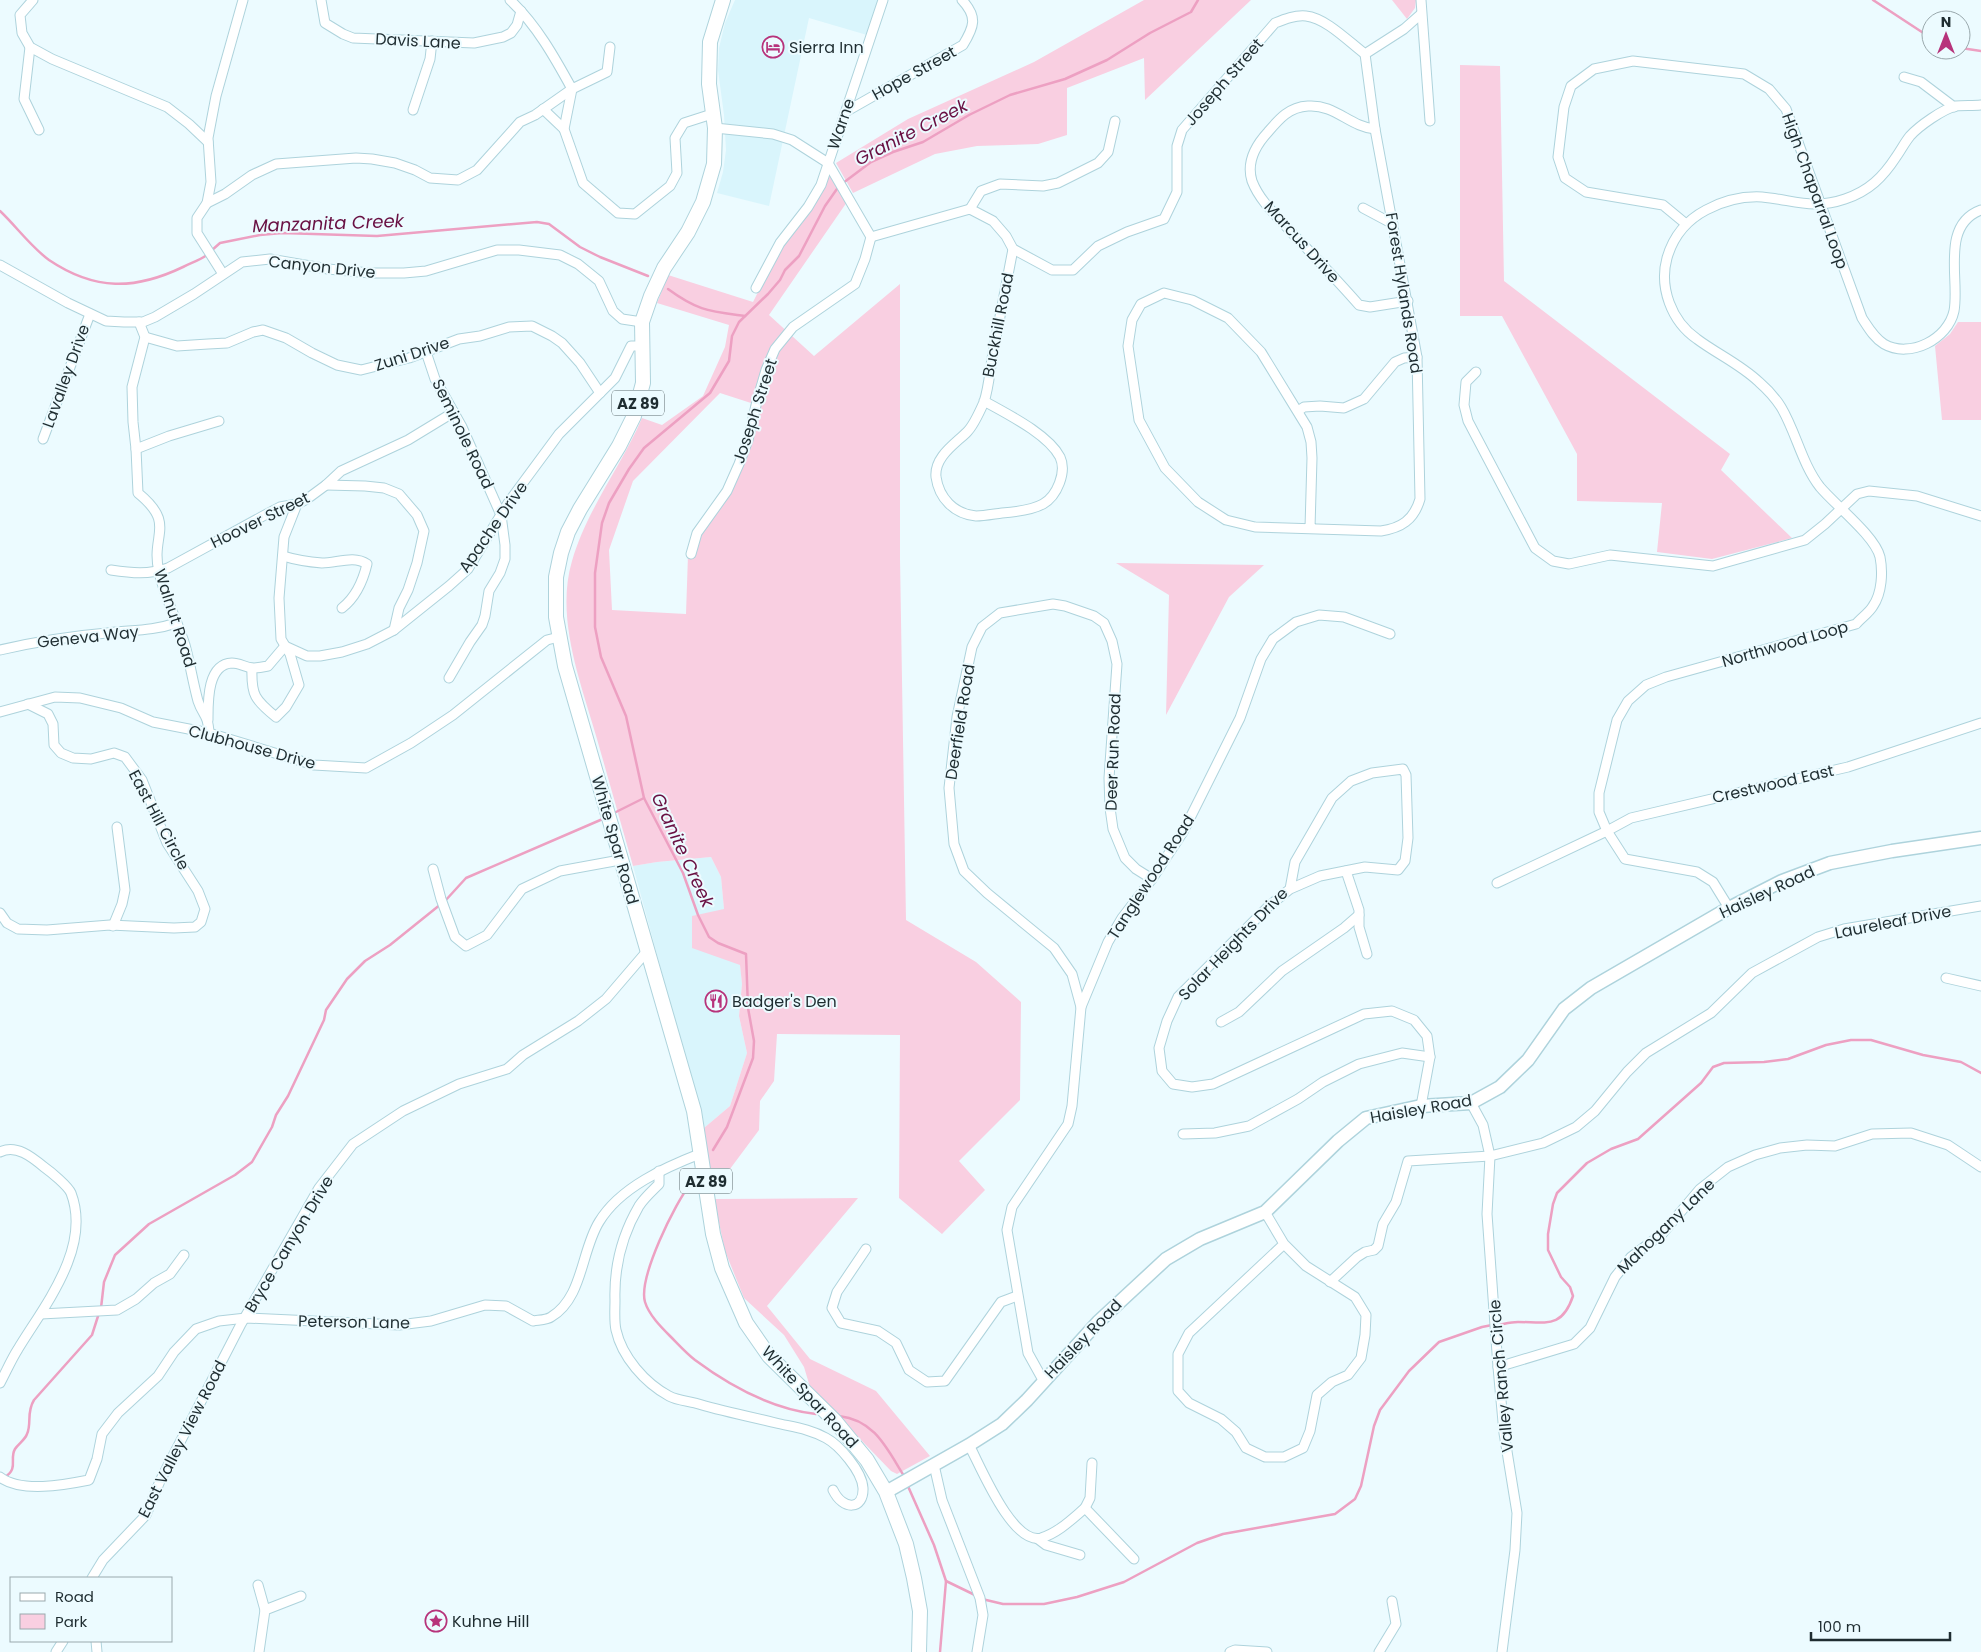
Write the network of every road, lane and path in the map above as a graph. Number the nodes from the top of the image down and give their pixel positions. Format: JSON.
{"nodes":[{"id":1,"x":33,"y":0,"type":"edge"},
{"id":2,"x":244,"y":0,"type":"edge"},
{"id":3,"x":321,"y":0,"type":"edge"},
{"id":4,"x":510,"y":0,"type":"edge"},
{"id":5,"x":723,"y":0,"type":"edge"},
{"id":6,"x":883,"y":0,"type":"edge"},
{"id":7,"x":962,"y":0,"type":"edge"},
{"id":8,"x":1421,"y":0,"type":"edge"},
{"id":9,"x":521,"y":11,"type":"junction"},
{"id":10,"x":1421,"y":14,"type":"junction"},
{"id":11,"x":432,"y":41,"type":"junction"},
{"id":12,"x":30,"y":47,"type":"junction"},
{"id":13,"x":610,"y":47,"type":"dead end"},
{"id":14,"x":1365,"y":54,"type":"junction"},
{"id":15,"x":1904,"y":77,"type":"dead end"},
{"id":16,"x":572,"y":89,"type":"junction"},
{"id":17,"x":1981,"y":105,"type":"edge"},
{"id":18,"x":1954,"y":106,"type":"junction"},
{"id":19,"x":543,"y":109,"type":"junction"},
{"id":20,"x":413,"y":110,"type":"dead end"},
{"id":21,"x":846,"y":111,"type":"junction"},
{"id":22,"x":714,"y":121,"type":"junction"},
{"id":23,"x":1430,"y":121,"type":"dead end"},
{"id":24,"x":1115,"y":122,"type":"dead end"},
{"id":25,"x":564,"y":129,"type":"junction"},
{"id":26,"x":1375,"y":129,"type":"junction"},
{"id":27,"x":39,"y":130,"type":"dead end"},
{"id":28,"x":208,"y":142,"type":"junction"},
{"id":29,"x":828,"y":163,"type":"junction"},
{"id":30,"x":207,"y":203,"type":"junction"},
{"id":31,"x":1821,"y":205,"type":"junction"},
{"id":32,"x":1363,"y":208,"type":"dead end"},
{"id":33,"x":970,"y":209,"type":"junction"},
{"id":34,"x":1981,"y":210,"type":"edge"},
{"id":35,"x":1393,"y":224,"type":"junction"},
{"id":36,"x":1686,"y":224,"type":"junction"},
{"id":37,"x":871,"y":237,"type":"junction"},
{"id":38,"x":1013,"y":249,"type":"junction"},
{"id":39,"x":0,"y":265,"type":"edge"},
{"id":40,"x":223,"y":274,"type":"junction"},
{"id":41,"x":756,"y":288,"type":"dead end"},
{"id":42,"x":1408,"y":300,"type":"junction"},
{"id":43,"x":90,"y":314,"type":"junction"},
{"id":44,"x":139,"y":322,"type":"junction"},
{"id":45,"x":642,"y":322,"type":"junction"},
{"id":46,"x":145,"y":337,"type":"junction"},
{"id":47,"x":643,"y":346,"type":"junction"},
{"id":48,"x":426,"y":352,"type":"junction"},
{"id":49,"x":1417,"y":357,"type":"junction"},
{"id":50,"x":1476,"y":372,"type":"dead end"},
{"id":51,"x":600,"y":393,"type":"junction"},
{"id":52,"x":984,"y":401,"type":"junction"},
{"id":53,"x":1298,"y":411,"type":"junction"},
{"id":54,"x":454,"y":412,"type":"junction"},
{"id":55,"x":219,"y":421,"type":"dead end"},
{"id":56,"x":43,"y":439,"type":"dead end"},
{"id":57,"x":136,"y":449,"type":"junction"},
{"id":58,"x":326,"y":485,"type":"junction"},
{"id":59,"x":297,"y":504,"type":"junction"},
{"id":60,"x":1841,"y":509,"type":"junction"},
{"id":61,"x":501,"y":515,"type":"junction"},
{"id":62,"x":1981,"y":516,"type":"edge"},
{"id":63,"x":1310,"y":528,"type":"junction"},
{"id":64,"x":692,"y":554,"type":"dead end"},
{"id":65,"x":283,"y":556,"type":"junction"},
{"id":66,"x":111,"y":570,"type":"dead end"},
{"id":67,"x":158,"y":571,"type":"junction"},
{"id":68,"x":342,"y":608,"type":"dead end"},
{"id":69,"x":1094,"y":616,"type":"joint"},
{"id":70,"x":176,"y":623,"type":"junction"},
{"id":71,"x":394,"y":630,"type":"junction"},
{"id":72,"x":1390,"y":634,"type":"dead end"},
{"id":73,"x":559,"y":636,"type":"junction"},
{"id":74,"x":285,"y":646,"type":"junction"},
{"id":75,"x":0,"y":650,"type":"edge"},
{"id":76,"x":252,"y":668,"type":"junction"},
{"id":77,"x":450,"y":678,"type":"dead end"},
{"id":78,"x":28,"y":704,"type":"junction"},
{"id":79,"x":0,"y":712,"type":"edge"},
{"id":80,"x":208,"y":720,"type":"junction"},
{"id":81,"x":1981,"y":723,"type":"edge"},
{"id":82,"x":209,"y":733,"type":"junction"},
{"id":83,"x":117,"y":826,"type":"dead end"},
{"id":84,"x":1608,"y":831,"type":"junction"},
{"id":85,"x":1981,"y":838,"type":"edge"},
{"id":86,"x":620,"y":860,"type":"junction"},
{"id":87,"x":433,"y":869,"type":"dead end"},
{"id":88,"x":1346,"y":870,"type":"junction"},
{"id":89,"x":1152,"y":879,"type":"junction"},
{"id":90,"x":1497,"y":883,"type":"dead end"},
{"id":91,"x":1290,"y":888,"type":"junction"},
{"id":92,"x":1981,"y":906,"type":"edge"},
{"id":93,"x":1729,"y":908,"type":"junction"},
{"id":94,"x":0,"y":913,"type":"edge"},
{"id":95,"x":1359,"y":915,"type":"junction"},
{"id":96,"x":113,"y":926,"type":"junction"},
{"id":97,"x":648,"y":950,"type":"junction"},
{"id":98,"x":1367,"y":954,"type":"dead end"},
{"id":99,"x":1946,"y":978,"type":"dead end"},
{"id":100,"x":1981,"y":986,"type":"edge"},
{"id":101,"x":1081,"y":1008,"type":"junction"},
{"id":102,"x":1221,"y":1022,"type":"dead end"},
{"id":103,"x":1430,"y":1058,"type":"junction"},
{"id":104,"x":1471,"y":1103,"type":"junction"},
{"id":105,"x":1421,"y":1106,"type":"junction"},
{"id":106,"x":1183,"y":1134,"type":"dead end"},
{"id":107,"x":0,"y":1152,"type":"edge"},
{"id":108,"x":702,"y":1153,"type":"junction"},
{"id":109,"x":1490,"y":1156,"type":"junction"},
{"id":110,"x":1981,"y":1167,"type":"edge"},
{"id":111,"x":659,"y":1171,"type":"junction"},
{"id":112,"x":1265,"y":1212,"type":"junction"},
{"id":113,"x":1284,"y":1244,"type":"junction"},
{"id":114,"x":866,"y":1249,"type":"dead end"},
{"id":115,"x":184,"y":1255,"type":"dead end"},
{"id":116,"x":1330,"y":1282,"type":"junction"},
{"id":117,"x":1017,"y":1296,"type":"junction"},
{"id":118,"x":41,"y":1314,"type":"junction"},
{"id":119,"x":246,"y":1318,"type":"junction"},
{"id":120,"x":1498,"y":1367,"type":"junction"},
{"id":121,"x":1043,"y":1380,"type":"junction"},
{"id":122,"x":0,"y":1383,"type":"edge"},
{"id":123,"x":969,"y":1445,"type":"junction"},
{"id":124,"x":1092,"y":1463,"type":"dead end"},
{"id":125,"x":934,"y":1465,"type":"junction"},
{"id":126,"x":0,"y":1477,"type":"edge"},
{"id":127,"x":833,"y":1490,"type":"dead end"},
{"id":128,"x":886,"y":1492,"type":"junction"},
{"id":129,"x":1086,"y":1508,"type":"junction"},
{"id":130,"x":1038,"y":1539,"type":"junction"},
{"id":131,"x":1080,"y":1555,"type":"dead end"},
{"id":132,"x":1134,"y":1559,"type":"dead end"},
{"id":133,"x":93,"y":1577,"type":"edge"},
{"id":134,"x":258,"y":1585,"type":"dead end"},
{"id":135,"x":301,"y":1596,"type":"dead end"},
{"id":136,"x":1392,"y":1601,"type":"dead end"},
{"id":137,"x":265,"y":1610,"type":"junction"},
{"id":138,"x":259,"y":1652,"type":"edge"},
{"id":139,"x":919,"y":1652,"type":"edge"},
{"id":140,"x":976,"y":1652,"type":"edge"},
{"id":141,"x":1230,"y":1652,"type":"edge"},
{"id":142,"x":1267,"y":1652,"type":"edge"},
{"id":143,"x":1379,"y":1652,"type":"edge"},
{"id":144,"x":1502,"y":1652,"type":"edge"}],
"edges":[{"from":1,"to":12,"type":"street"},
{"from":2,"to":28,"type":"street"},
{"from":3,"to":11,"type":"street","name":"Davis Lane"},
{"from":4,"to":9,"type":"street"},
{"from":5,"to":22,"type":"main road","name":"White Spar Road","number":"AZ 89"},
{"from":6,"to":21,"type":"street","name":"Warne"},
{"from":7,"to":21,"type":"street","name":"Hope Street"},
{"from":8,"to":10,"type":"street"},
{"from":9,"to":11,"type":"street","name":"Davis Lane"},
{"from":9,"to":16,"type":"street"},
{"from":10,"to":14,"type":"street"},
{"from":10,"to":23,"type":"street"},
{"from":11,"to":20,"type":"street"},
{"from":12,"to":27,"type":"street"},
{"from":12,"to":28,"type":"street"},
{"from":13,"to":16,"type":"street"},
{"from":14,"to":26,"type":"street","name":"Forest Hylands Road"},
{"from":14,"to":38,"type":"street","name":"Joseph Street"},
{"from":15,"to":18,"type":"street"},
{"from":16,"to":19,"type":"street"},
{"from":16,"to":25,"type":"street"},
{"from":17,"to":18,"type":"street","name":"Northwood Loop"},
{"from":18,"to":31,"type":"street","name":"Northwood Loop"},
{"from":19,"to":25,"type":"street"},
{"from":19,"to":30,"type":"street"},
{"from":21,"to":29,"type":"street","name":"Warne"},
{"from":22,"to":25,"type":"street"},
{"from":22,"to":29,"type":"street"},
{"from":22,"to":45,"type":"main road","name":"White Spar Road","number":"AZ 89"},
{"from":24,"to":33,"type":"street"},
{"from":26,"to":35,"type":"street","name":"Forest Hylands Road"},
{"from":26,"to":42,"type":"street","name":"Marcus Drive"},
{"from":28,"to":30,"type":"street"},
{"from":29,"to":37,"type":"street"},
{"from":29,"to":41,"type":"street","name":"Warne"},
{"from":30,"to":40,"type":"street"},
{"from":31,"to":34,"type":"street","name":"High Chaparral Loop"},
{"from":31,"to":36,"type":"street","name":"Northwood Loop"},
{"from":31,"to":36,"type":"street","name":"High Chaparral Loop"},
{"from":32,"to":35,"type":"street"},
{"from":33,"to":37,"type":"street"},
{"from":33,"to":38,"type":"street","name":"Joseph Street"},
{"from":35,"to":42,"type":"street","name":"Forest Hylands Road"},
{"from":36,"to":60,"type":"street","name":"Northwood Loop"},
{"from":37,"to":64,"type":"street","name":"Joseph Street"},
{"from":38,"to":52,"type":"street","name":"Buckhill Road"},
{"from":39,"to":43,"type":"street","name":"Canyon Drive"},
{"from":40,"to":44,"type":"street","name":"Canyon Drive"},
{"from":40,"to":45,"type":"street","name":"Canyon Drive"},
{"from":42,"to":49,"type":"street","name":"Forest Hylands Road"},
{"from":43,"to":44,"type":"street","name":"Canyon Drive"},
{"from":43,"to":56,"type":"street","name":"Lavalley Drive"},
{"from":44,"to":46,"type":"street"},
{"from":45,"to":47,"type":"main road","name":"White Spar Road","number":"AZ 89"},
{"from":46,"to":48,"type":"street","name":"Zuni Drive"},
{"from":46,"to":57,"type":"street","name":"Walnut Road"},
{"from":47,"to":51,"type":"street","name":"Apache Drive"},
{"from":47,"to":73,"type":"main road","name":"White Spar Road","number":"AZ 89"},
{"from":48,"to":51,"type":"street","name":"Zuni Drive"},
{"from":48,"to":54,"type":"street","name":"Seminole Road"},
{"from":49,"to":53,"type":"street"},
{"from":49,"to":63,"type":"street","name":"Forest Hylands Road"},
{"from":50,"to":60,"type":"street"},
{"from":51,"to":61,"type":"street","name":"Apache Drive"},
{"from":52,"to":52,"type":"street","name":"Buckhill Road"},
{"from":53,"to":63,"type":"street","name":"Forest Hylands Road"},
{"from":53,"to":63,"type":"street","name":"Forest Hylands Road"},
{"from":54,"to":58,"type":"street","name":"Hoover Street"},
{"from":54,"to":61,"type":"street","name":"Seminole Road"},
{"from":55,"to":57,"type":"street"},
{"from":57,"to":67,"type":"street","name":"Walnut Road"},
{"from":58,"to":59,"type":"street","name":"Hoover Street"},
{"from":58,"to":71,"type":"street"},
{"from":59,"to":65,"type":"street"},
{"from":59,"to":67,"type":"street","name":"Hoover Street"},
{"from":60,"to":62,"type":"street"},
{"from":60,"to":84,"type":"street","name":"Northwood Loop"},
{"from":61,"to":71,"type":"street","name":"Apache Drive"},
{"from":61,"to":77,"type":"street","name":"Seminole Road"},
{"from":65,"to":68,"type":"street"},
{"from":65,"to":74,"type":"street"},
{"from":66,"to":67,"type":"street","name":"Hoover Street"},
{"from":67,"to":70,"type":"street","name":"Walnut Road"},
{"from":69,"to":89,"type":"street","name":"Deer Run Road"},
{"from":69,"to":101,"type":"street","name":"Deerfield Road"},
{"from":70,"to":75,"type":"street","name":"Geneva Way"},
{"from":70,"to":80,"type":"street","name":"Walnut Road"},
{"from":71,"to":74,"type":"street","name":"Apache Drive"},
{"from":72,"to":89,"type":"street","name":"Tanglewood Road"},
{"from":73,"to":82,"type":"street","name":"Clubhouse Drive"},
{"from":73,"to":86,"type":"main road","name":"White Spar Road","number":"AZ 89"},
{"from":74,"to":76,"type":"street"},
{"from":74,"to":76,"type":"street"},
{"from":76,"to":80,"type":"street"},
{"from":78,"to":79,"type":"street","name":"Clubhouse Drive"},
{"from":78,"to":82,"type":"street","name":"Clubhouse Drive"},
{"from":78,"to":96,"type":"street","name":"East Hill Circle"},
{"from":80,"to":82,"type":"street","name":"Walnut Road"},
{"from":81,"to":84,"type":"street","name":"Crestwood East"},
{"from":83,"to":96,"type":"street"},
{"from":84,"to":90,"type":"street","name":"Crestwood East"},
{"from":84,"to":93,"type":"street","name":"Northwood Loop"},
{"from":85,"to":93,"type":"street","name":"Haisley Road"},
{"from":86,"to":87,"type":"street"},
{"from":86,"to":97,"type":"main road","name":"White Spar Road","number":"AZ 89"},
{"from":88,"to":91,"type":"street"},
{"from":88,"to":91,"type":"street","name":"Solar Heights Drive"},
{"from":88,"to":95,"type":"street"},
{"from":89,"to":101,"type":"street","name":"Tanglewood Road"},
{"from":91,"to":103,"type":"street","name":"Solar Heights Drive"},
{"from":92,"to":109,"type":"street","name":"Laureleaf Drive"},
{"from":93,"to":104,"type":"street","name":"Haisley Road"},
{"from":94,"to":96,"type":"street","name":"East Hill Circle"},
{"from":95,"to":98,"type":"street"},
{"from":95,"to":102,"type":"street"},
{"from":97,"to":108,"type":"main road","name":"White Spar Road","number":"AZ 89"},
{"from":97,"to":119,"type":"street","name":"Bryce Canyon Drive"},
{"from":99,"to":100,"type":"street"},
{"from":101,"to":117,"type":"street","name":"Tanglewood Road"},
{"from":103,"to":105,"type":"street","name":"Solar Heights Drive"},
{"from":103,"to":106,"type":"street"},
{"from":104,"to":105,"type":"street","name":"Haisley Road"},
{"from":104,"to":109,"type":"street","name":"Valley Ranch Circle"},
{"from":105,"to":112,"type":"street","name":"Haisley Road"},
{"from":107,"to":118,"type":"street"},
{"from":108,"to":111,"type":"street","name":"Peterson Lane"},
{"from":108,"to":128,"type":"main road","name":"White Spar Road","number":"AZ 89"},
{"from":109,"to":116,"type":"street","name":"Laureleaf Drive"},
{"from":109,"to":120,"type":"street","name":"Valley Ranch Circle"},
{"from":110,"to":120,"type":"street","name":"Mahogany Lane"},
{"from":111,"to":119,"type":"street","name":"Peterson Lane"},
{"from":111,"to":127,"type":"street"},
{"from":112,"to":113,"type":"street"},
{"from":112,"to":121,"type":"street","name":"Haisley Road"},
{"from":113,"to":116,"type":"street"},
{"from":113,"to":116,"type":"street"},
{"from":114,"to":117,"type":"street"},
{"from":115,"to":118,"type":"street"},
{"from":117,"to":121,"type":"street","name":"Tanglewood Road"},
{"from":118,"to":122,"type":"street"},
{"from":119,"to":126,"type":"street","name":"Bryce Canyon Drive"},
{"from":119,"to":133,"type":"street","name":"East Valley View Road"},
{"from":120,"to":144,"type":"street","name":"Valley Ranch Circle"},
{"from":121,"to":123,"type":"street","name":"Haisley Road"},
{"from":123,"to":125,"type":"street","name":"Haisley Road"},
{"from":123,"to":130,"type":"street"},
{"from":124,"to":129,"type":"street"},
{"from":125,"to":128,"type":"street","name":"Haisley Road"},
{"from":125,"to":140,"type":"street"},
{"from":128,"to":139,"type":"main road","name":"White Spar Road","number":"AZ 89"},
{"from":129,"to":130,"type":"street"},
{"from":129,"to":132,"type":"street"},
{"from":130,"to":131,"type":"street"},
{"from":134,"to":137,"type":"street"},
{"from":135,"to":137,"type":"street"},
{"from":136,"to":143,"type":"street"},
{"from":137,"to":138,"type":"street"},
{"from":141,"to":142,"type":"street"}]}
